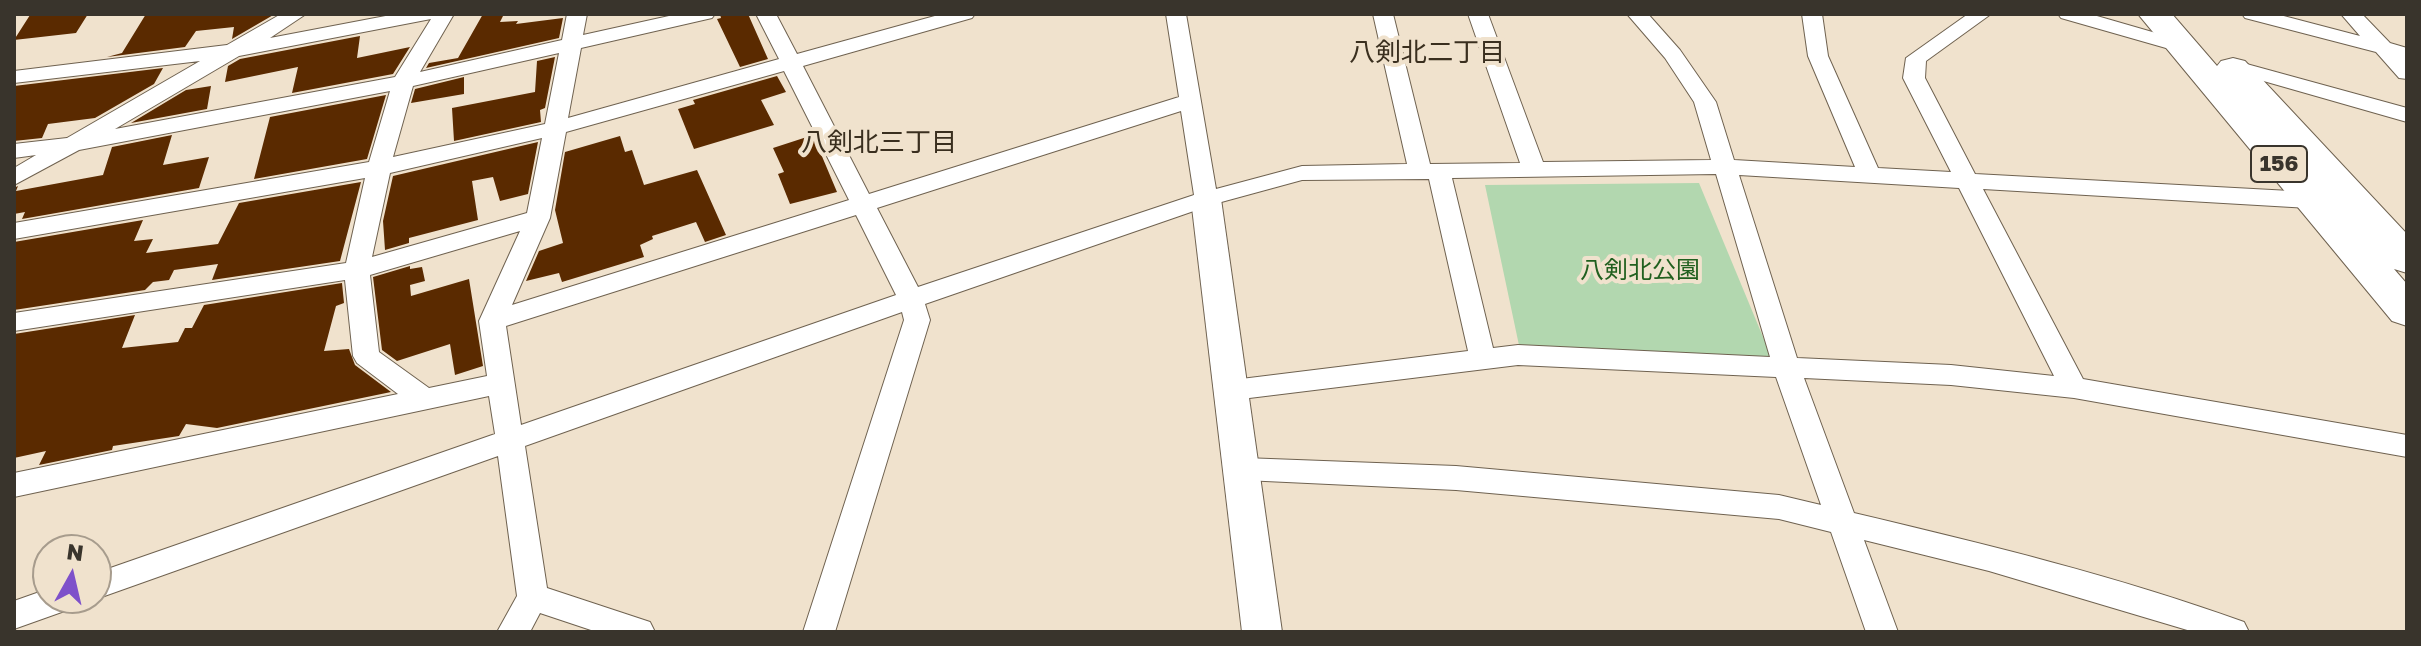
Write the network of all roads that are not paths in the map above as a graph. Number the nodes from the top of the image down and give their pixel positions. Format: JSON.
{"nodes":[{"id":1,"x":296,"y":14,"type":"edge"},
{"id":2,"x":428,"y":14,"type":"edge"},
{"id":3,"x":444,"y":14,"type":"edge"},
{"id":4,"x":577,"y":14,"type":"edge"},
{"id":5,"x":705,"y":14,"type":"edge"},
{"id":6,"x":766,"y":14,"type":"edge"},
{"id":7,"x":965,"y":14,"type":"edge"},
{"id":8,"x":1176,"y":14,"type":"edge"},
{"id":9,"x":1383,"y":14,"type":"edge"},
{"id":10,"x":1478,"y":14,"type":"edge"},
{"id":11,"x":1637,"y":14,"type":"edge"},
{"id":12,"x":1812,"y":14,"type":"edge"},
{"id":13,"x":1981,"y":14,"type":"edge"},
{"id":14,"x":2068,"y":14,"type":"edge"},
{"id":15,"x":2154,"y":14,"type":"edge"},
{"id":16,"x":2252,"y":14,"type":"edge"},
{"id":17,"x":2351,"y":14,"type":"edge"},
{"id":18,"x":2185,"y":30,"type":"edge"},
{"id":19,"x":572,"y":47,"type":"junction"},
{"id":20,"x":2384,"y":48,"type":"junction"},
{"id":21,"x":232,"y":51,"type":"junction"},
{"id":22,"x":2407,"y":54,"type":"edge"},
{"id":23,"x":793,"y":63,"type":"junction"},
{"id":24,"x":2232,"y":66,"type":"junction"},
{"id":25,"x":2407,"y":73,"type":"edge"},
{"id":26,"x":14,"y":77,"type":"edge"},
{"id":27,"x":403,"y":82,"type":"junction"},
{"id":28,"x":1190,"y":101,"type":"junction"},
{"id":29,"x":2407,"y":115,"type":"edge"},
{"id":30,"x":556,"y":128,"type":"junction"},
{"id":31,"x":72,"y":144,"type":"junction"},
{"id":32,"x":14,"y":151,"type":"edge"},
{"id":33,"x":1724,"y":167,"type":"junction"},
{"id":34,"x":379,"y":168,"type":"junction"},
{"id":35,"x":1535,"y":171,"type":"junction"},
{"id":36,"x":1429,"y":172,"type":"junction"},
{"id":37,"x":1870,"y":176,"type":"junction"},
{"id":38,"x":14,"y":178,"type":"edge"},
{"id":39,"x":1969,"y":181,"type":"junction"},
{"id":40,"x":1206,"y":199,"type":"junction"},
{"id":41,"x":2309,"y":200,"type":"junction"},
{"id":42,"x":863,"y":202,"type":"junction"},
{"id":43,"x":538,"y":218,"type":"junction"},
{"id":44,"x":14,"y":231,"type":"edge"},
{"id":45,"x":2407,"y":259,"type":"edge"},
{"id":46,"x":357,"y":270,"type":"junction"},
{"id":47,"x":911,"y":299,"type":"junction"},
{"id":48,"x":2407,"y":311,"type":"edge"},
{"id":49,"x":492,"y":321,"type":"junction"},
{"id":50,"x":14,"y":322,"type":"edge"},
{"id":51,"x":1483,"y":360,"type":"junction"},
{"id":52,"x":1786,"y":367,"type":"junction"},
{"id":53,"x":502,"y":383,"type":"junction"},
{"id":54,"x":2074,"y":388,"type":"junction"},
{"id":55,"x":1233,"y":390,"type":"junction"},
{"id":56,"x":426,"y":400,"type":"junction"},
{"id":57,"x":509,"y":441,"type":"junction"},
{"id":58,"x":2407,"y":446,"type":"edge"},
{"id":59,"x":1244,"y":469,"type":"junction"},
{"id":60,"x":14,"y":485,"type":"edge"},
{"id":61,"x":1844,"y":522,"type":"junction"},
{"id":62,"x":112,"y":580,"type":"edge"},
{"id":63,"x":533,"y":597,"type":"junction"},
{"id":64,"x":513,"y":632,"type":"edge"},
{"id":65,"x":639,"y":632,"type":"edge"},
{"id":66,"x":819,"y":632,"type":"edge"},
{"id":67,"x":1262,"y":632,"type":"edge"},
{"id":68,"x":1882,"y":632,"type":"edge"},
{"id":69,"x":2233,"y":632,"type":"edge"}],
"edges":[{"from":1,"to":21,"type":"street"},
{"from":2,"to":21,"type":"street"},
{"from":3,"to":27,"type":"street"},
{"from":4,"to":19,"type":"street"},
{"from":5,"to":19,"type":"street"},
{"from":6,"to":23,"type":"street"},
{"from":7,"to":23,"type":"street"},
{"from":8,"to":28,"type":"street"},
{"from":9,"to":36,"type":"street"},
{"from":10,"to":35,"type":"street"},
{"from":11,"to":33,"type":"street"},
{"from":12,"to":37,"type":"street"},
{"from":13,"to":39,"type":"street"},
{"from":14,"to":18,"type":"street"},
{"from":15,"to":18,"type":"highway","number":"156"},
{"from":16,"to":20,"type":"street"},
{"from":17,"to":20,"type":"street"},
{"from":18,"to":24,"type":"highway","number":"156"},
{"from":18,"to":41,"type":"highway","number":"156"},
{"from":19,"to":27,"type":"street"},
{"from":19,"to":30,"type":"street"},
{"from":20,"to":22,"type":"street"},
{"from":20,"to":25,"type":"street"},
{"from":21,"to":26,"type":"street"},
{"from":21,"to":31,"type":"street"},
{"from":23,"to":30,"type":"street"},
{"from":23,"to":42,"type":"street"},
{"from":24,"to":29,"type":"street"},
{"from":24,"to":45,"type":"highway","number":"156"},
{"from":27,"to":31,"type":"street"},
{"from":27,"to":34,"type":"street"},
{"from":28,"to":40,"type":"street"},
{"from":28,"to":42,"type":"street"},
{"from":30,"to":34,"type":"street"},
{"from":30,"to":43,"type":"street"},
{"from":31,"to":32,"type":"street"},
{"from":31,"to":38,"type":"street"},
{"from":33,"to":35,"type":"street"},
{"from":33,"to":37,"type":"street"},
{"from":33,"to":52,"type":"street"},
{"from":34,"to":44,"type":"street"},
{"from":34,"to":46,"type":"street"},
{"from":35,"to":36,"type":"street"},
{"from":36,"to":40,"type":"street"},
{"from":36,"to":51,"type":"street"},
{"from":37,"to":39,"type":"street"},
{"from":39,"to":41,"type":"street"},
{"from":39,"to":54,"type":"street"},
{"from":40,"to":47,"type":"street"},
{"from":40,"to":55,"type":"street"},
{"from":41,"to":48,"type":"highway","number":"156"},
{"from":42,"to":47,"type":"street"},
{"from":42,"to":49,"type":"street"},
{"from":43,"to":46,"type":"street"},
{"from":43,"to":49,"type":"street"},
{"from":46,"to":50,"type":"street"},
{"from":46,"to":56,"type":"street"},
{"from":47,"to":57,"type":"street"},
{"from":47,"to":66,"type":"street"},
{"from":49,"to":53,"type":"street"},
{"from":51,"to":52,"type":"street"},
{"from":51,"to":55,"type":"street"},
{"from":52,"to":54,"type":"street"},
{"from":52,"to":61,"type":"street"},
{"from":53,"to":56,"type":"street"},
{"from":53,"to":57,"type":"street"},
{"from":54,"to":58,"type":"street"},
{"from":55,"to":59,"type":"street"},
{"from":56,"to":60,"type":"street"},
{"from":57,"to":62,"type":"street"},
{"from":57,"to":63,"type":"street"},
{"from":59,"to":61,"type":"street"},
{"from":59,"to":67,"type":"street"},
{"from":61,"to":68,"type":"street"},
{"from":61,"to":69,"type":"street"},
{"from":63,"to":64,"type":"street"},
{"from":63,"to":65,"type":"street"}]}
